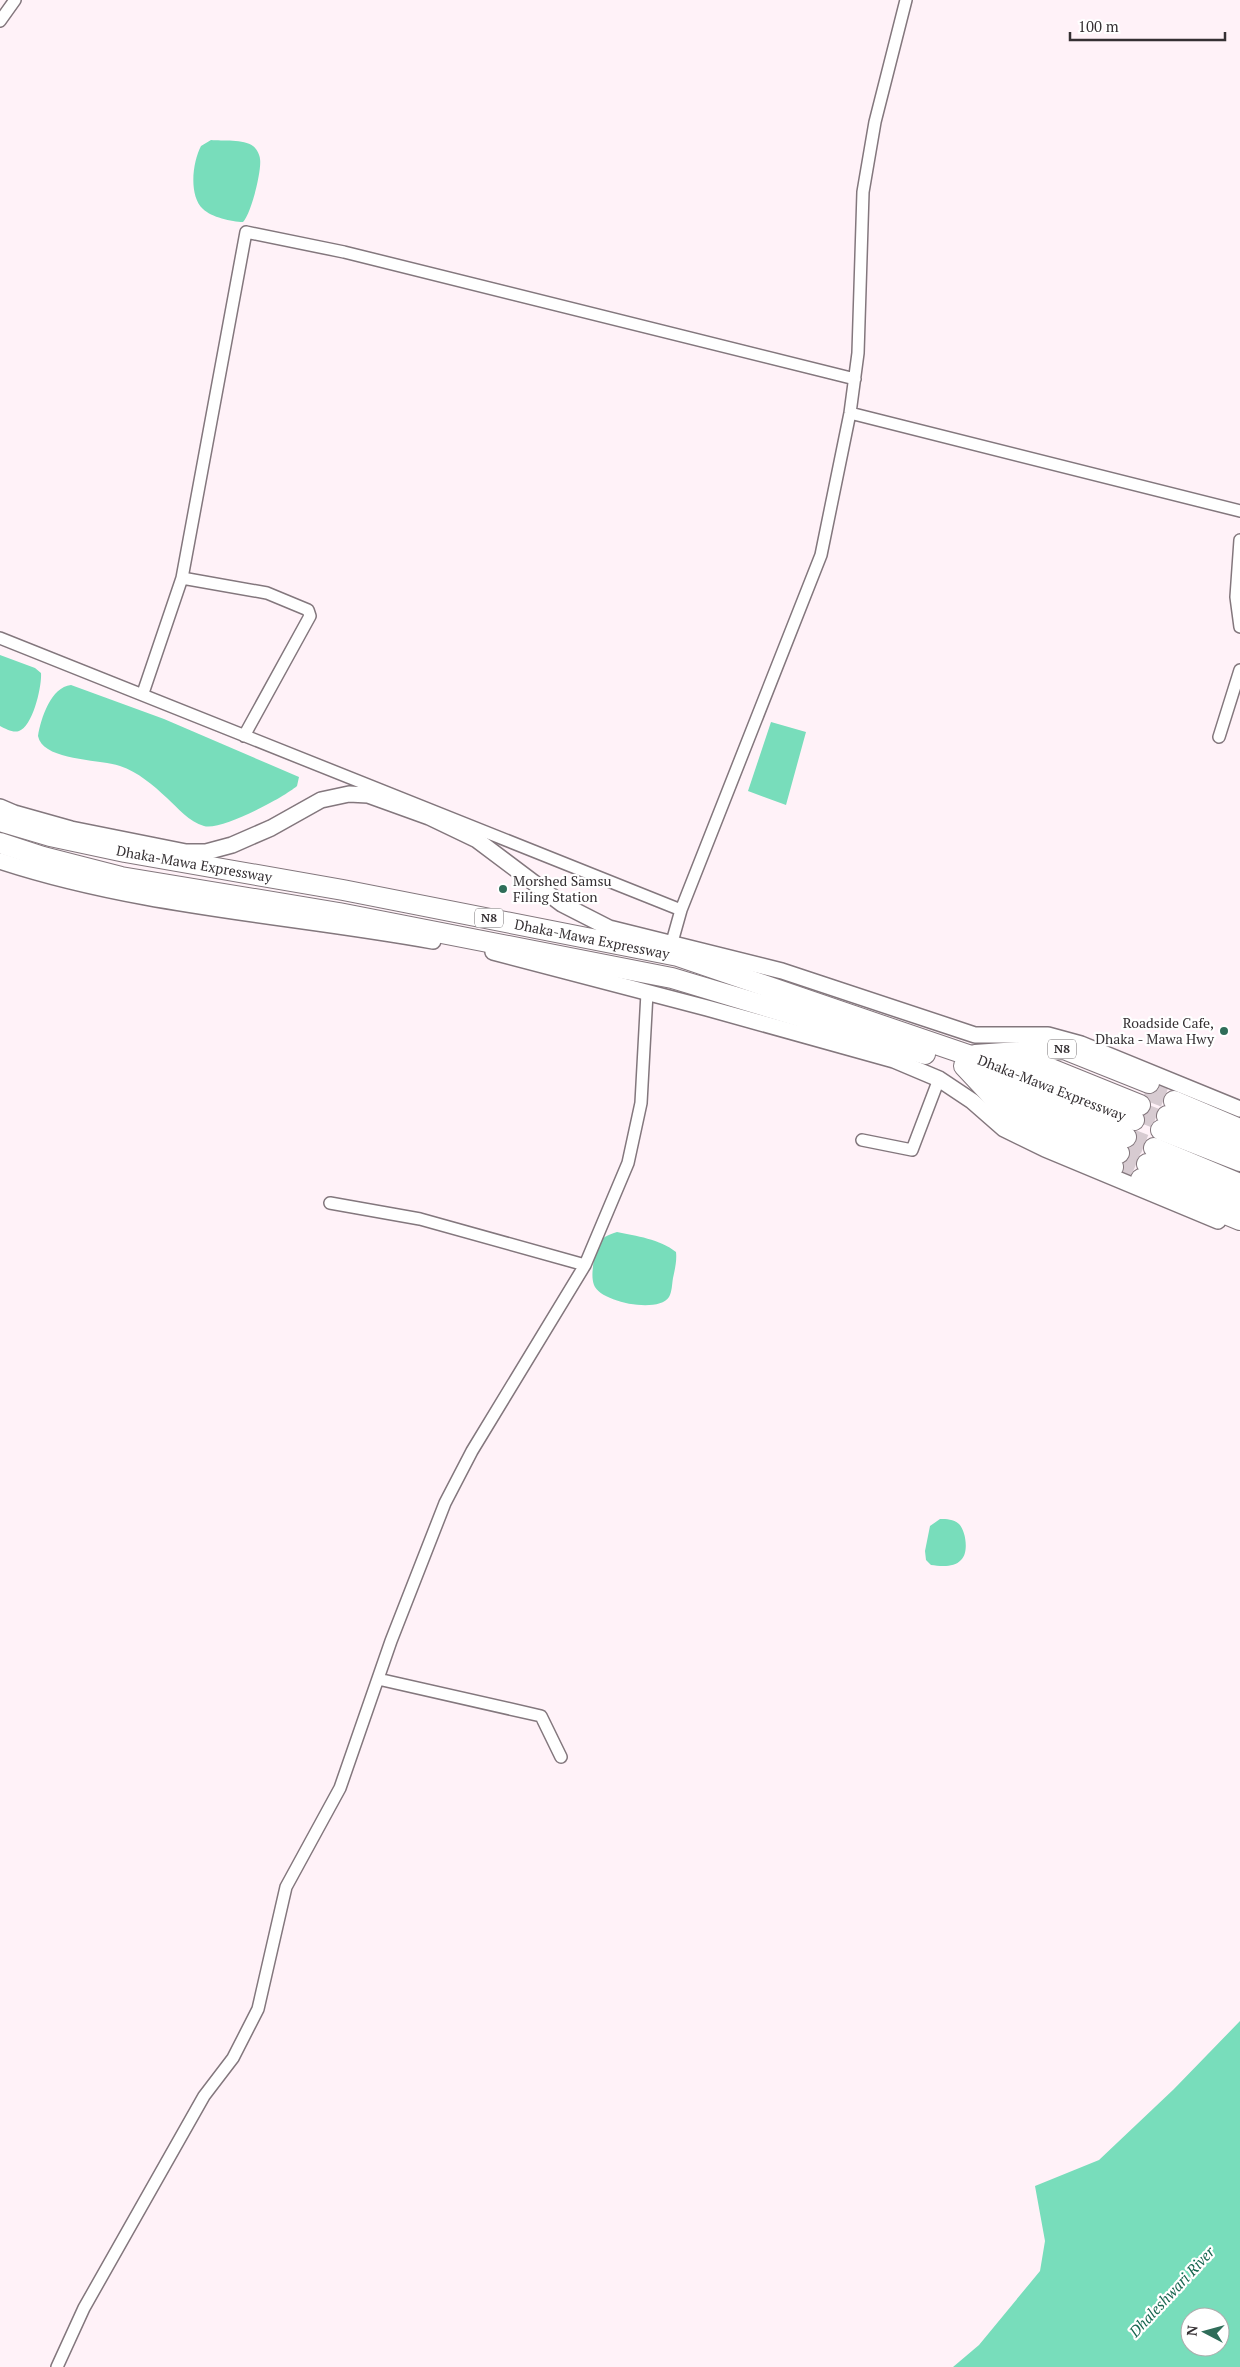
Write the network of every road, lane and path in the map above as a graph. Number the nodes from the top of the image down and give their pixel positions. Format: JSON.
{"nodes":[{"id":1,"x":15,"y":0,"type":"edge"},
{"id":2,"x":906,"y":0,"type":"edge"},
{"id":3,"x":0,"y":21,"type":"edge"},
{"id":4,"x":855,"y":380,"type":"junction"},
{"id":5,"x":850,"y":413,"type":"junction"},
{"id":6,"x":1240,"y":511,"type":"edge"},
{"id":7,"x":1240,"y":540,"type":"edge"},
{"id":8,"x":182,"y":578,"type":"junction"},
{"id":9,"x":1240,"y":627,"type":"edge"},
{"id":10,"x":0,"y":638,"type":"edge"},
{"id":11,"x":1240,"y":670,"type":"edge"},
{"id":12,"x":143,"y":693,"type":"junction"},
{"id":13,"x":244,"y":736,"type":"junction"},
{"id":14,"x":1219,"y":737,"type":"dead end"},
{"id":15,"x":0,"y":807,"type":"edge"},
{"id":16,"x":0,"y":820,"type":"edge"},
{"id":17,"x":0,"y":843,"type":"edge"},
{"id":18,"x":0,"y":861,"type":"edge"},
{"id":19,"x":681,"y":910,"type":"junction"},
{"id":20,"x":672,"y":942,"type":"junction"},
{"id":21,"x":647,"y":993,"type":"junction"},
{"id":22,"x":1002,"y":1053,"type":"junction"},
{"id":23,"x":973,"y":1071,"type":"junction"},
{"id":24,"x":939,"y":1079,"type":"junction"},
{"id":25,"x":1240,"y":1109,"type":"edge"},
{"id":26,"x":1240,"y":1124,"type":"edge"},
{"id":27,"x":1131,"y":1125,"type":"junction"},
{"id":28,"x":1240,"y":1129,"type":"edge"},
{"id":29,"x":1159,"y":1136,"type":"junction"},
{"id":30,"x":1240,"y":1139,"type":"edge"},
{"id":31,"x":862,"y":1140,"type":"dead end"},
{"id":32,"x":1240,"y":1146,"type":"edge"},
{"id":33,"x":1240,"y":1152,"type":"edge"},
{"id":34,"x":1240,"y":1161,"type":"edge"},
{"id":35,"x":1240,"y":1175,"type":"edge"},
{"id":36,"x":1240,"y":1184,"type":"edge"},
{"id":37,"x":1240,"y":1196,"type":"edge"},
{"id":38,"x":330,"y":1203,"type":"dead end"},
{"id":39,"x":1240,"y":1203,"type":"edge"},
{"id":40,"x":1240,"y":1212,"type":"edge"},
{"id":41,"x":1240,"y":1220,"type":"edge"},
{"id":42,"x":1240,"y":1226,"type":"edge"},
{"id":43,"x":585,"y":1265,"type":"junction"},
{"id":44,"x":378,"y":1678,"type":"junction"},
{"id":45,"x":561,"y":1757,"type":"dead end"},
{"id":46,"x":57,"y":2367,"type":"edge"}],
"edges":[{"from":1,"to":3,"type":"street"},
{"from":2,"to":4,"type":"street"},
{"from":4,"to":5,"type":"street"},
{"from":4,"to":8,"type":"street"},
{"from":5,"to":6,"type":"street"},
{"from":5,"to":19,"type":"street"},
{"from":7,"to":9,"type":"street"},
{"from":8,"to":12,"type":"street"},
{"from":8,"to":13,"type":"street"},
{"from":10,"to":12,"type":"street"},
{"from":11,"to":14,"type":"street"},
{"from":12,"to":13,"type":"street"},
{"from":13,"to":19,"type":"street"},
{"from":15,"to":20,"type":"street"},
{"from":16,"to":23,"type":"highway","name":"Dhaka-Mawa Expressway","number":"N8"},
{"from":17,"to":23,"type":"highway","name":"Dhaka-Mawa Expressway","number":"N8"},
{"from":18,"to":21,"type":"street"},
{"from":19,"to":20,"type":"street"},
{"from":20,"to":25,"type":"street"},
{"from":21,"to":24,"type":"street"},
{"from":21,"to":43,"type":"street"},
{"from":22,"to":23,"type":"highway","name":"Dhaka-Mawa Expressway","number":"N8"},
{"from":22,"to":27,"type":"highway","name":"Dhaka-Mawa Expressway","number":"N8"},
{"from":22,"to":27,"type":"highway","name":"Dhaka-Mawa Expressway","number":"N8"},
{"from":23,"to":27,"type":"highway","name":"Dhaka-Mawa Expressway","number":"N8"},
{"from":23,"to":27,"type":"highway","name":"Dhaka-Mawa Expressway","number":"N8"},
{"from":23,"to":27,"type":"highway","name":"Dhaka-Mawa Expressway","number":"N8"},
{"from":24,"to":31,"type":"street"},
{"from":24,"to":42,"type":"street"},
{"from":26,"to":29,"type":"highway"},
{"from":28,"to":29,"type":"highway"},
{"from":29,"to":30,"type":"highway"},
{"from":29,"to":32,"type":"highway"},
{"from":29,"to":33,"type":"highway"},
{"from":29,"to":34,"type":"highway"},
{"from":29,"to":35,"type":"highway"},
{"from":29,"to":36,"type":"highway"},
{"from":29,"to":37,"type":"highway"},
{"from":29,"to":39,"type":"highway"},
{"from":29,"to":40,"type":"highway"},
{"from":29,"to":41,"type":"highway"},
{"from":38,"to":43,"type":"street"},
{"from":43,"to":44,"type":"street"},
{"from":44,"to":45,"type":"street"},
{"from":44,"to":46,"type":"street"}]}
